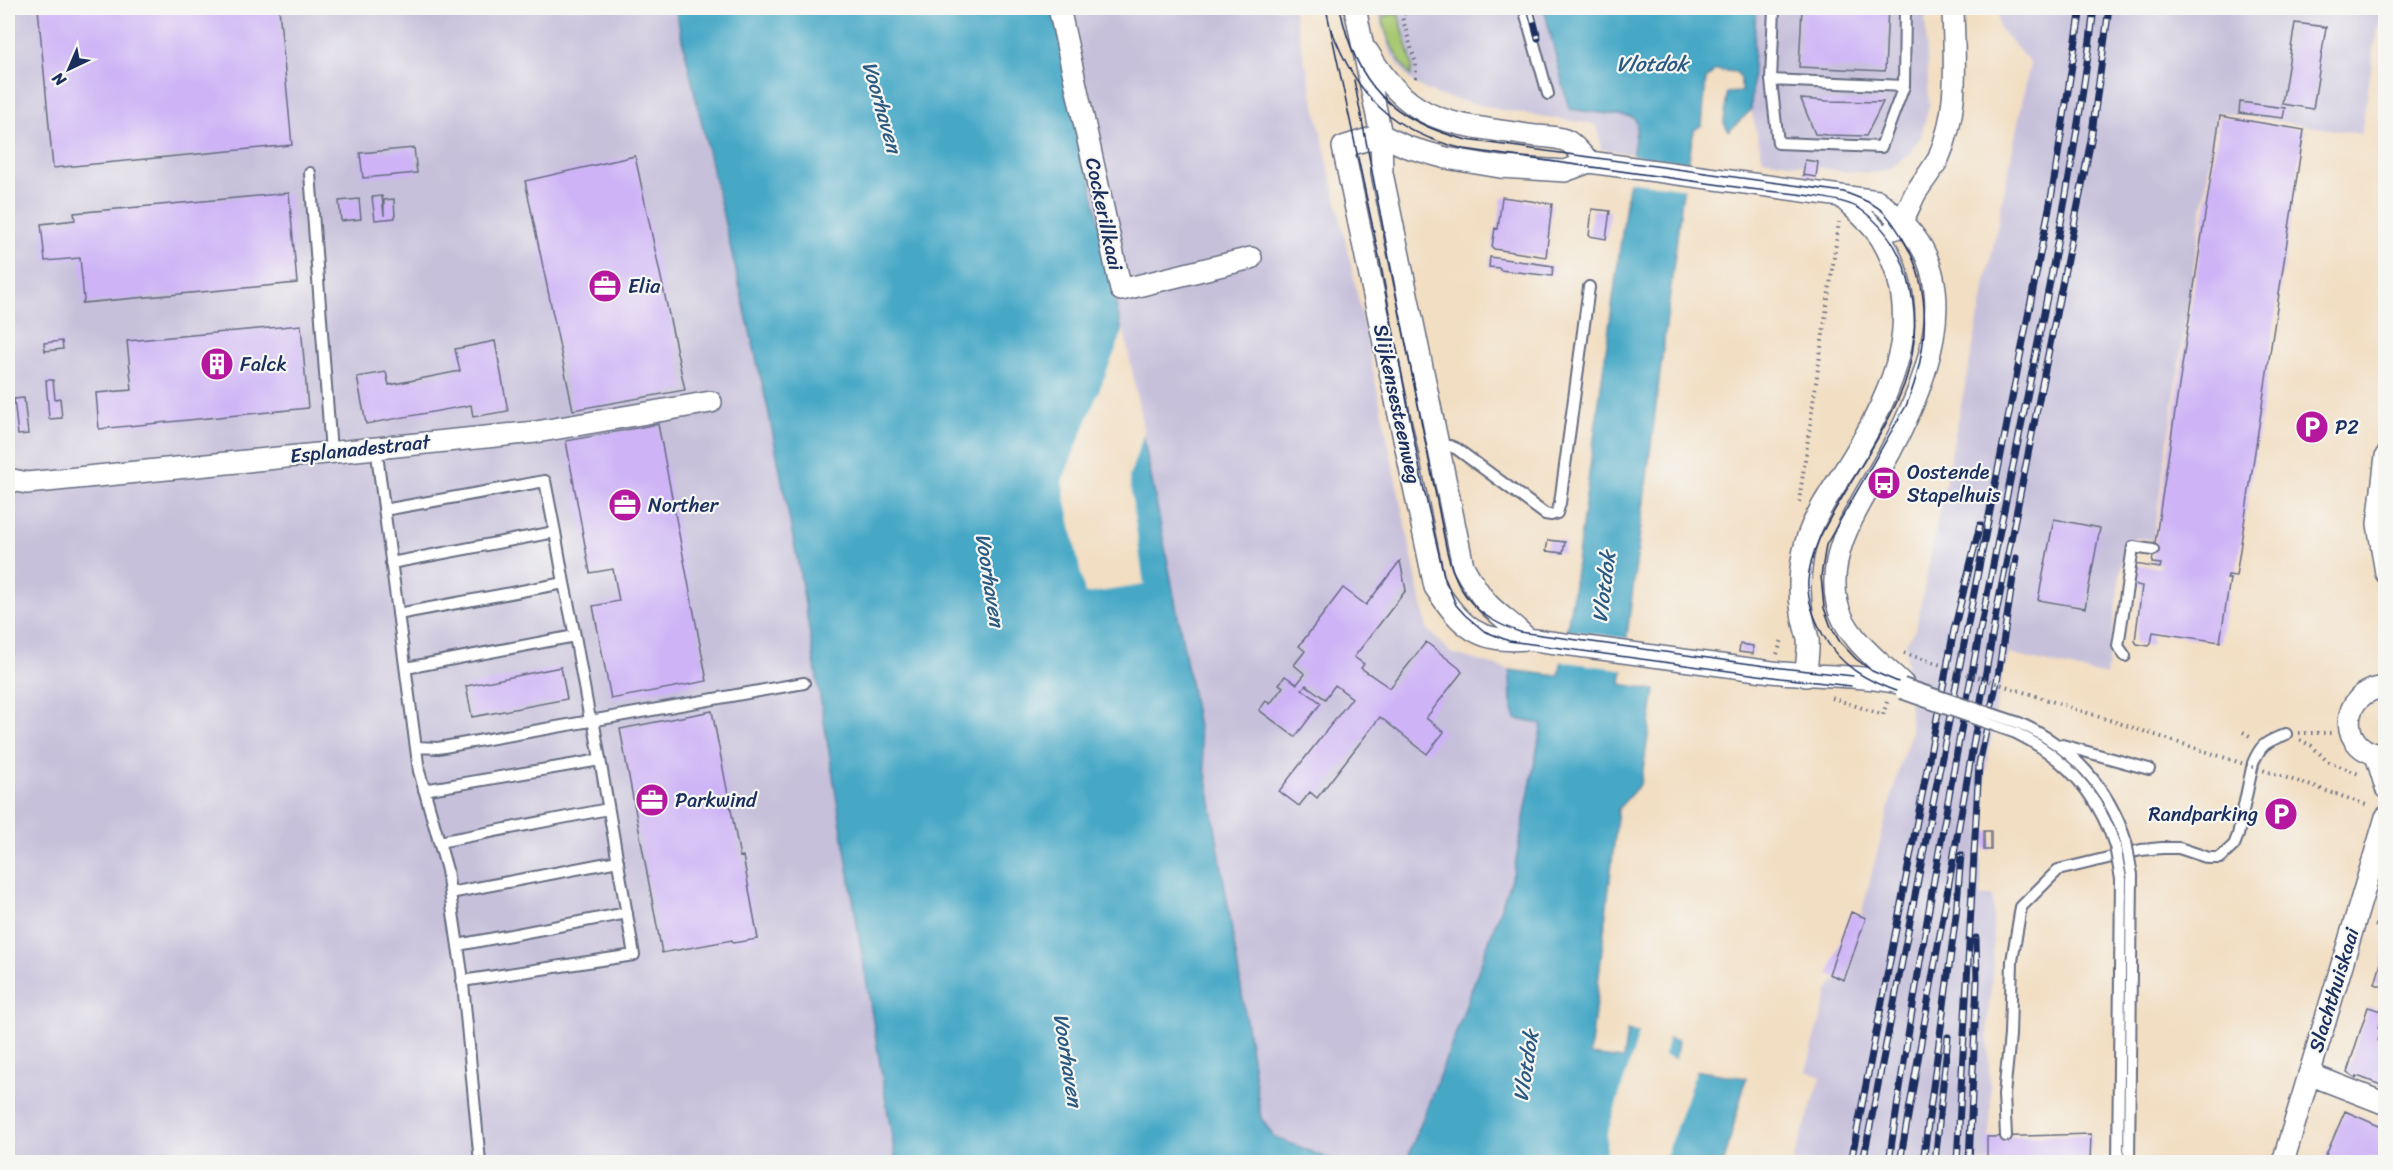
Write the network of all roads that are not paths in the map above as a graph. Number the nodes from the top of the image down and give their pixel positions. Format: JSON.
{"nodes":[{"id":1,"x":1059,"y":8,"type":"edge"},
{"id":2,"x":1355,"y":8,"type":"edge"},
{"id":3,"x":1524,"y":8,"type":"edge"},
{"id":4,"x":1774,"y":8,"type":"edge"},
{"id":5,"x":1905,"y":8,"type":"edge"},
{"id":6,"x":1953,"y":8,"type":"edge"},
{"id":7,"x":1362,"y":44,"type":"junction"},
{"id":8,"x":1771,"y":80,"type":"junction"},
{"id":9,"x":1904,"y":86,"type":"junction"},
{"id":10,"x":1548,"y":94,"type":"dead end"},
{"id":11,"x":1381,"y":135,"type":"junction"},
{"id":12,"x":1589,"y":162,"type":"junction"},
{"id":13,"x":310,"y":173,"type":"dead end"},
{"id":14,"x":1842,"y":197,"type":"junction"},
{"id":15,"x":1901,"y":220,"type":"junction"},
{"id":16,"x":1881,"y":238,"type":"junction"},
{"id":17,"x":1251,"y":258,"type":"dead end"},
{"id":18,"x":1589,"y":287,"type":"dead end"},
{"id":19,"x":711,"y":402,"type":"dead end"},
{"id":20,"x":376,"y":447,"type":"junction"},
{"id":21,"x":1438,"y":447,"type":"junction"},
{"id":22,"x":331,"y":452,"type":"junction"},
{"id":23,"x":2385,"y":456,"type":"edge"},
{"id":24,"x":8,"y":479,"type":"edge"},
{"id":25,"x":384,"y":510,"type":"junction"},
{"id":26,"x":555,"y":532,"type":"junction"},
{"id":27,"x":2152,"y":550,"type":"dead end"},
{"id":28,"x":392,"y":563,"type":"junction"},
{"id":29,"x":2385,"y":573,"type":"edge"},
{"id":30,"x":564,"y":583,"type":"junction"},
{"id":31,"x":398,"y":614,"type":"junction"},
{"id":32,"x":575,"y":636,"type":"junction"},
{"id":33,"x":1528,"y":639,"type":"junction"},
{"id":34,"x":2124,"y":656,"type":"dead end"},
{"id":35,"x":406,"y":668,"type":"junction"},
{"id":36,"x":1806,"y":676,"type":"junction"},
{"id":37,"x":804,"y":682,"type":"dead end"},
{"id":38,"x":2385,"y":687,"type":"edge"},
{"id":39,"x":1902,"y":688,"type":"junction"},
{"id":40,"x":591,"y":720,"type":"junction"},
{"id":41,"x":2016,"y":732,"type":"junction"},
{"id":42,"x":2286,"y":734,"type":"road end"},
{"id":43,"x":2057,"y":744,"type":"junction"},
{"id":44,"x":416,"y":747,"type":"junction"},
{"id":45,"x":2381,"y":755,"type":"edge"},
{"id":46,"x":600,"y":760,"type":"junction"},
{"id":47,"x":2149,"y":769,"type":"dead end"},
{"id":48,"x":2378,"y":783,"type":"edge"},
{"id":49,"x":424,"y":790,"type":"junction"},
{"id":50,"x":608,"y":809,"type":"junction"},
{"id":51,"x":2381,"y":812,"type":"edge"},
{"id":52,"x":439,"y":842,"type":"junction"},
{"id":53,"x":618,"y":861,"type":"junction"},
{"id":54,"x":450,"y":893,"type":"junction"},
{"id":55,"x":627,"y":913,"type":"junction"},
{"id":56,"x":458,"y":945,"type":"junction"},
{"id":57,"x":462,"y":981,"type":"junction"},
{"id":58,"x":2309,"y":1074,"type":"junction"},
{"id":59,"x":2385,"y":1104,"type":"edge"},
{"id":60,"x":2006,"y":1136,"type":"dead end"},
{"id":61,"x":480,"y":1162,"type":"edge"},
{"id":62,"x":2118,"y":1162,"type":"edge"},
{"id":63,"x":2129,"y":1162,"type":"edge"},
{"id":64,"x":2283,"y":1162,"type":"edge"}],
"edges":[{"from":1,"to":17,"type":"street","name":"Cockerillkaai"},
{"from":2,"to":7,"type":"street","name":"Slijkensesteenweg"},
{"from":3,"to":10,"type":"lane"},
{"from":4,"to":8,"type":"lane"},
{"from":5,"to":9,"type":"lane"},
{"from":6,"to":15,"type":"street"},
{"from":7,"to":11,"type":"street","name":"Slijkensesteenweg"},
{"from":7,"to":12,"type":"street"},
{"from":8,"to":9,"type":"lane"},
{"from":8,"to":9,"type":"lane"},
{"from":11,"to":12,"type":"street"},
{"from":11,"to":21,"type":"street","name":"Slijkensesteenweg"},
{"from":11,"to":33,"type":"street","name":"Slijkensesteenweg"},
{"from":12,"to":14,"type":"street"},
{"from":13,"to":22,"type":"lane"},
{"from":14,"to":15,"type":"street"},
{"from":14,"to":16,"type":"street"},
{"from":15,"to":16,"type":"street"},
{"from":15,"to":39,"type":"street"},
{"from":16,"to":36,"type":"street"},
{"from":18,"to":21,"type":"lane"},
{"from":19,"to":20,"type":"street","name":"Esplanadestraat"},
{"from":20,"to":22,"type":"street","name":"Esplanadestraat"},
{"from":20,"to":25,"type":"lane"},
{"from":21,"to":33,"type":"street","name":"Slijkensesteenweg"},
{"from":22,"to":24,"type":"street","name":"Esplanadestraat"},
{"from":23,"to":29,"type":"street"},
{"from":25,"to":26,"type":"lane"},
{"from":25,"to":28,"type":"lane"},
{"from":26,"to":28,"type":"lane"},
{"from":26,"to":30,"type":"lane"},
{"from":27,"to":34,"type":"lane"},
{"from":28,"to":31,"type":"lane"},
{"from":30,"to":31,"type":"lane"},
{"from":30,"to":32,"type":"lane"},
{"from":31,"to":35,"type":"lane"},
{"from":32,"to":35,"type":"lane"},
{"from":32,"to":40,"type":"lane"},
{"from":33,"to":36,"type":"street","name":"Slijkensesteenweg"},
{"from":35,"to":44,"type":"lane"},
{"from":36,"to":39,"type":"street","name":"Slijkensesteenweg"},
{"from":37,"to":40,"type":"lane"},
{"from":38,"to":45,"type":"street"},
{"from":39,"to":41,"type":"lane","bridge":true},
{"from":39,"to":43,"type":"lane","bridge":true},
{"from":40,"to":44,"type":"lane"},
{"from":40,"to":46,"type":"lane"},
{"from":41,"to":43,"type":"lane"},
{"from":41,"to":62,"type":"lane","bridge":true},
{"from":42,"to":60,"type":"lane"},
{"from":43,"to":47,"type":"lane"},
{"from":43,"to":63,"type":"lane","bridge":true},
{"from":44,"to":49,"type":"lane"},
{"from":45,"to":48,"type":"street"},
{"from":46,"to":49,"type":"lane"},
{"from":46,"to":50,"type":"lane"},
{"from":49,"to":52,"type":"lane"},
{"from":50,"to":52,"type":"lane"},
{"from":50,"to":53,"type":"lane"},
{"from":51,"to":58,"type":"street","name":"Slachthuiskaai"},
{"from":52,"to":54,"type":"lane"},
{"from":53,"to":54,"type":"lane"},
{"from":53,"to":55,"type":"lane"},
{"from":54,"to":56,"type":"lane"},
{"from":55,"to":56,"type":"lane"},
{"from":55,"to":57,"type":"lane"},
{"from":56,"to":57,"type":"lane"},
{"from":57,"to":61,"type":"lane"},
{"from":58,"to":59,"type":"street"},
{"from":58,"to":64,"type":"street","name":"Slachthuiskaai"}]}
